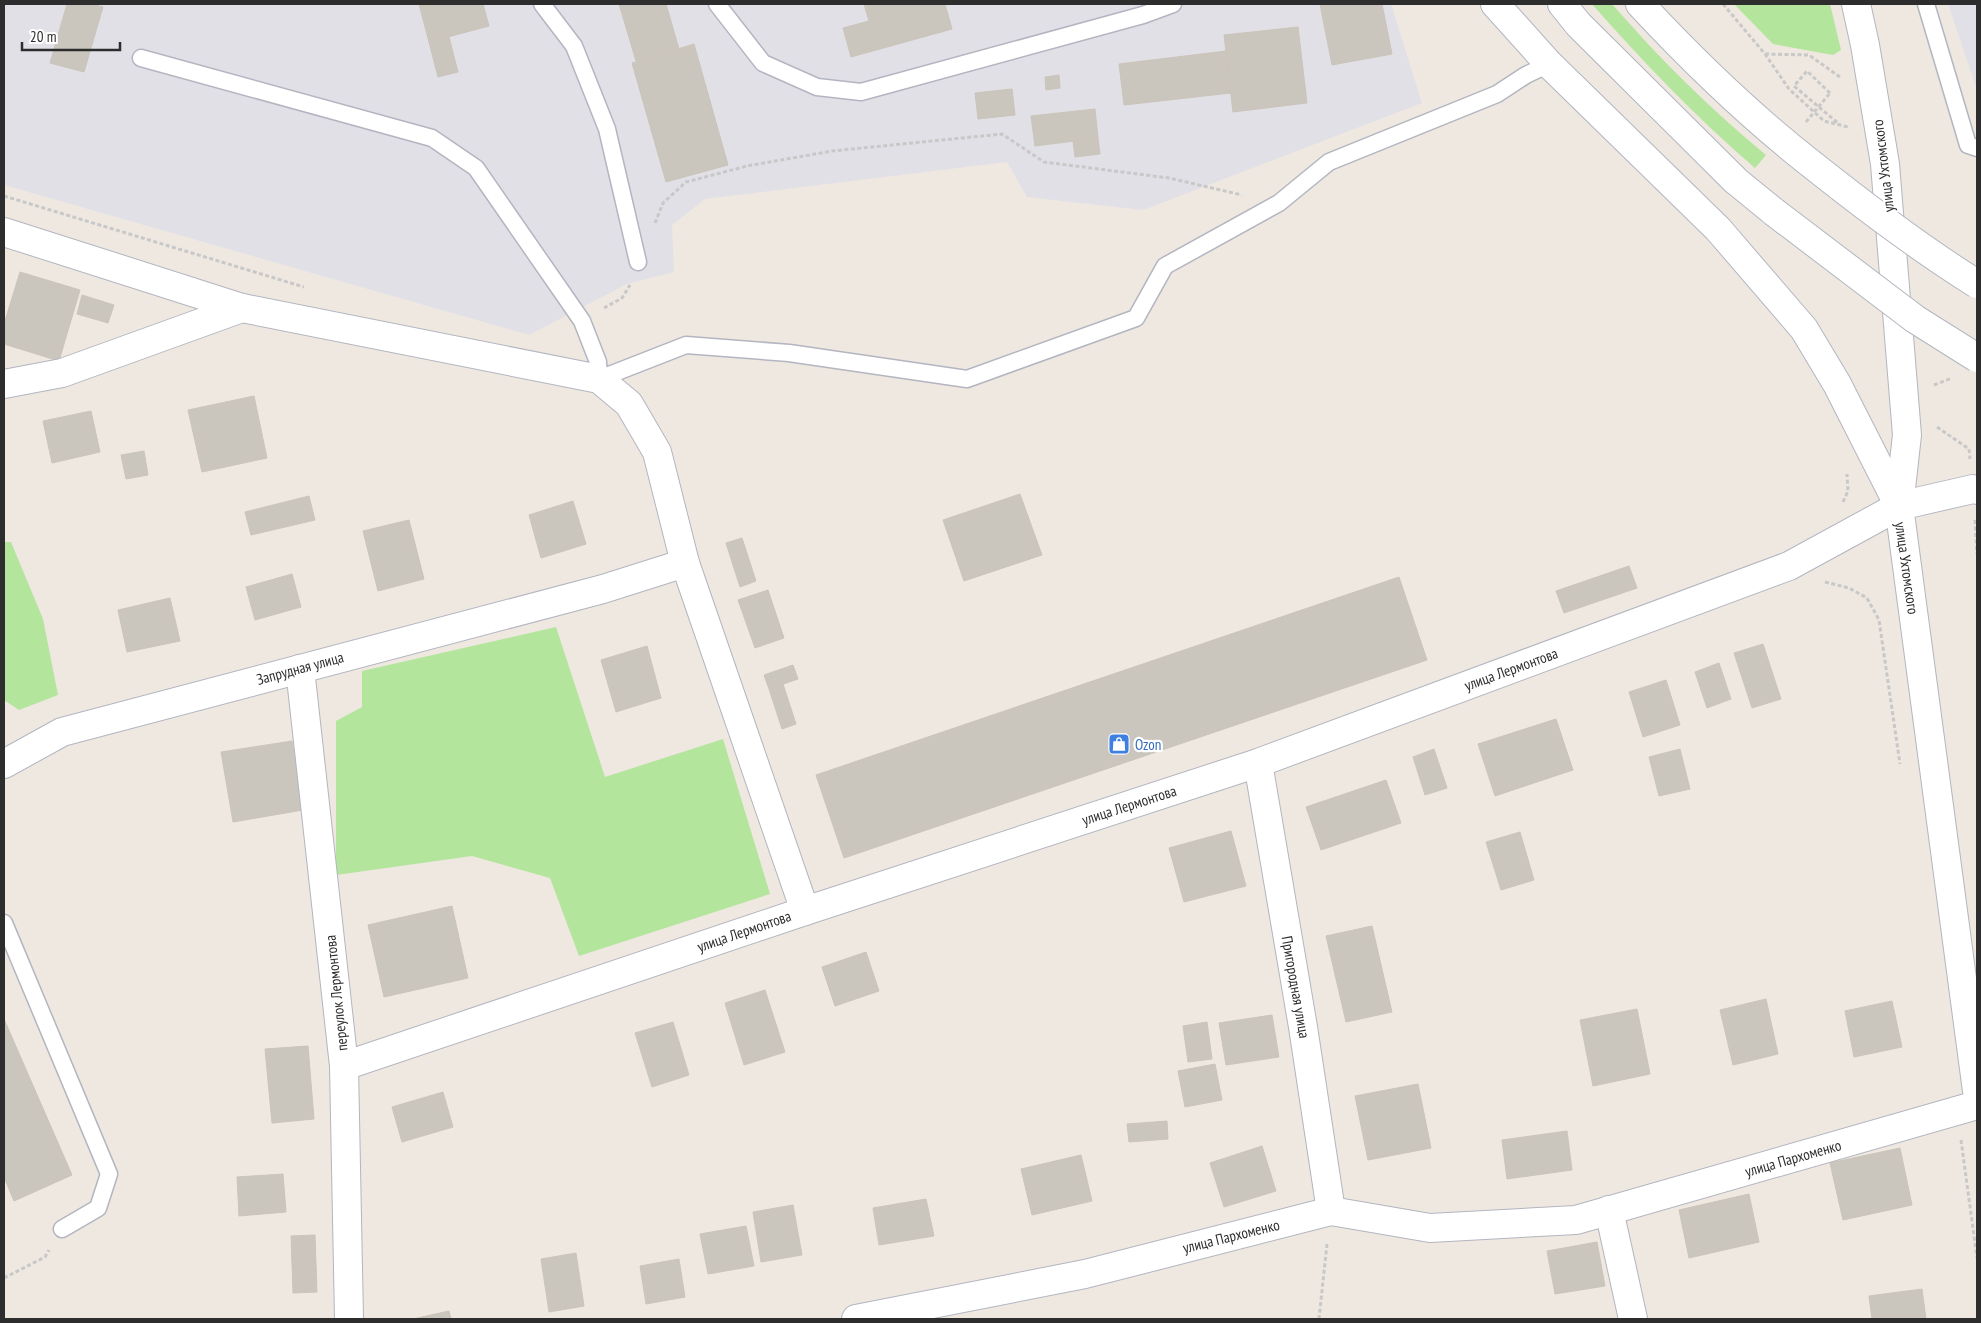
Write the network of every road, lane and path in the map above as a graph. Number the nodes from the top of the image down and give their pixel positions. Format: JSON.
{"nodes":[{"id":1,"x":542,"y":4,"type":"edge"},
{"id":2,"x":717,"y":4,"type":"edge"},
{"id":3,"x":1173,"y":4,"type":"edge"},
{"id":4,"x":1495,"y":4,"type":"edge"},
{"id":5,"x":1562,"y":4,"type":"edge"},
{"id":6,"x":1640,"y":4,"type":"edge"},
{"id":7,"x":1723,"y":4,"type":"edge"},
{"id":8,"x":1856,"y":4,"type":"edge"},
{"id":9,"x":1926,"y":4,"type":"edge"},
{"id":10,"x":1765,"y":54,"type":"junction"},
{"id":11,"x":141,"y":58,"type":"dead end"},
{"id":12,"x":1550,"y":64,"type":"junction"},
{"id":13,"x":1842,"y":78,"type":"dead end"},
{"id":14,"x":1850,"y":120,"type":"dead end"},
{"id":15,"x":1806,"y":122,"type":"dead end"},
{"id":16,"x":1852,"y":128,"type":"dead end"},
{"id":17,"x":1977,"y":148,"type":"edge"},
{"id":18,"x":4,"y":196,"type":"edge"},
{"id":19,"x":1279,"y":203,"type":"junction"},
{"id":20,"x":4,"y":232,"type":"edge"},
{"id":21,"x":638,"y":262,"type":"junction"},
{"id":22,"x":1977,"y":284,"type":"edge"},
{"id":23,"x":305,"y":287,"type":"dead end"},
{"id":24,"x":242,"y":308,"type":"junction"},
{"id":25,"x":582,"y":320,"type":"junction"},
{"id":26,"x":1977,"y":358,"type":"edge"},
{"id":27,"x":599,"y":379,"type":"junction"},
{"id":28,"x":4,"y":384,"type":"edge"},
{"id":29,"x":1935,"y":426,"type":"dead end"},
{"id":30,"x":1971,"y":463,"type":"dead end"},
{"id":31,"x":1848,"y":466,"type":"dead end"},
{"id":32,"x":1977,"y":490,"type":"edge"},
{"id":33,"x":1842,"y":505,"type":"dead end"},
{"id":34,"x":1899,"y":506,"type":"junction"},
{"id":35,"x":1975,"y":517,"type":"dead end"},
{"id":36,"x":1977,"y":554,"type":"edge"},
{"id":37,"x":685,"y":563,"type":"junction"},
{"id":38,"x":300,"y":668,"type":"junction"},
{"id":39,"x":1258,"y":763,"type":"junction"},
{"id":40,"x":4,"y":764,"type":"edge"},
{"id":41,"x":805,"y":911,"type":"junction"},
{"id":42,"x":4,"y":923,"type":"edge"},
{"id":43,"x":344,"y":1066,"type":"junction"},
{"id":44,"x":1977,"y":1090,"type":"edge"},
{"id":45,"x":1977,"y":1105,"type":"edge"},
{"id":46,"x":1609,"y":1210,"type":"junction"},
{"id":47,"x":1331,"y":1211,"type":"junction"},
{"id":48,"x":62,"y":1229,"type":"joint"},
{"id":49,"x":4,"y":1278,"type":"edge"},
{"id":50,"x":349,"y":1319,"type":"edge"},
{"id":51,"x":856,"y":1319,"type":"edge"},
{"id":52,"x":1319,"y":1319,"type":"edge"},
{"id":53,"x":1633,"y":1319,"type":"edge"}],
"edges":[{"from":1,"to":21,"type":"lane"},
{"from":2,"to":3,"type":"lane"},
{"from":4,"to":12,"type":"street"},
{"from":5,"to":26,"type":"street","bridge":true},
{"from":6,"to":22,"type":"street","bridge":true},
{"from":7,"to":10,"type":"path"},
{"from":8,"to":34,"type":"street","name":"улица Ухтомского"},
{"from":9,"to":17,"type":"lane"},
{"from":10,"to":13,"type":"path"},
{"from":10,"to":15,"type":"path","bridge":true},
{"from":11,"to":25,"type":"lane"},
{"from":12,"to":19,"type":"lane"},
{"from":12,"to":34,"type":"street"},
{"from":14,"to":16,"type":"path"},
{"from":18,"to":23,"type":"path"},
{"from":19,"to":21,"type":"path"},
{"from":19,"to":27,"type":"lane"},
{"from":20,"to":24,"type":"street"},
{"from":21,"to":25,"type":"path"},
{"from":24,"to":27,"type":"street"},
{"from":24,"to":28,"type":"street"},
{"from":25,"to":27,"type":"lane"},
{"from":27,"to":37,"type":"street"},
{"from":29,"to":30,"type":"path"},
{"from":31,"to":33,"type":"path"},
{"from":32,"to":34,"type":"street","name":"улица Лермонтова"},
{"from":34,"to":39,"type":"street","name":"улица Лермонтова"},
{"from":34,"to":44,"type":"street","name":"улица Ухтомского"},
{"from":35,"to":36,"type":"path"},
{"from":37,"to":38,"type":"street","name":"Запрудная улица"},
{"from":37,"to":41,"type":"street"},
{"from":38,"to":40,"type":"street","name":"Запрудная улица"},
{"from":38,"to":43,"type":"street","name":"переулок Лермонтова"},
{"from":39,"to":41,"type":"street","name":"улица Лермонтова"},
{"from":39,"to":47,"type":"street","name":"Пригородная улица"},
{"from":41,"to":43,"type":"street","name":"улица Лермонтова"},
{"from":42,"to":48,"type":"lane"},
{"from":43,"to":50,"type":"street","name":"переулок Лермонтова"},
{"from":45,"to":46,"type":"street","name":"улица Пархоменко"},
{"from":46,"to":47,"type":"street","name":"улица Пархоменко"},
{"from":46,"to":53,"type":"street"},
{"from":47,"to":51,"type":"street","name":"улица Пархоменко"},
{"from":47,"to":52,"type":"path"},
{"from":48,"to":49,"type":"path"}]}
